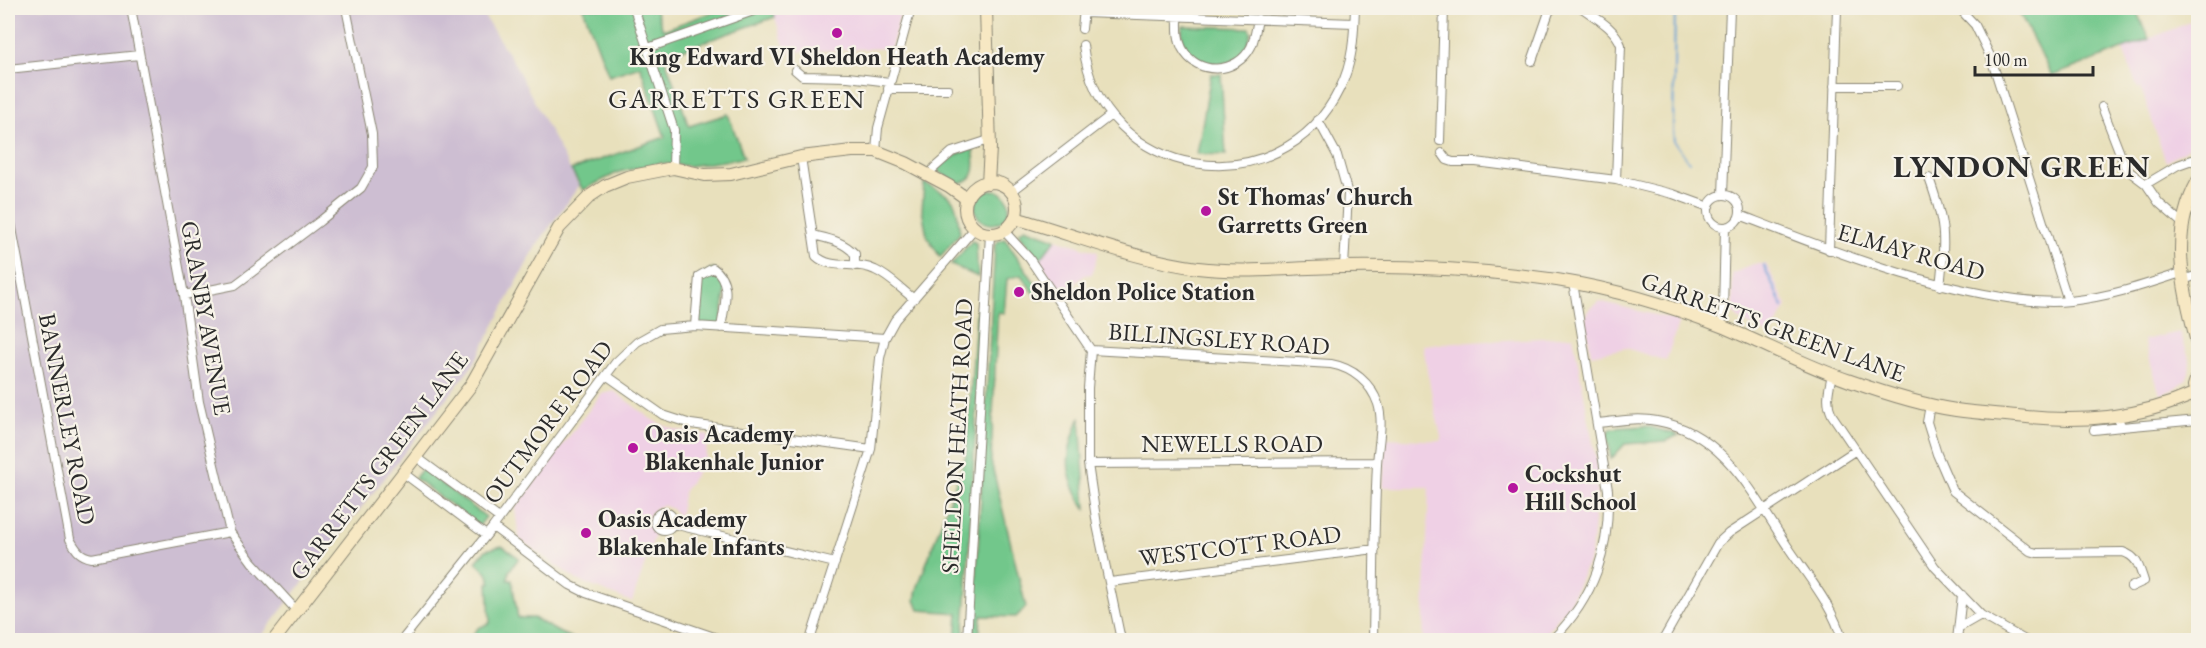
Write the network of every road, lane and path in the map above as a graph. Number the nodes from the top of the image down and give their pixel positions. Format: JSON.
{"nodes":[{"id":1,"x":130,"y":8,"type":"edge"},
{"id":2,"x":346,"y":8,"type":"edge"},
{"id":3,"x":634,"y":8,"type":"edge"},
{"id":4,"x":762,"y":8,"type":"edge"},
{"id":5,"x":911,"y":8,"type":"edge"},
{"id":6,"x":986,"y":8,"type":"edge"},
{"id":7,"x":1355,"y":8,"type":"edge"},
{"id":8,"x":1444,"y":8,"type":"edge"},
{"id":9,"x":1553,"y":8,"type":"edge"},
{"id":10,"x":1582,"y":8,"type":"edge"},
{"id":11,"x":1730,"y":8,"type":"edge"},
{"id":12,"x":1837,"y":8,"type":"edge"},
{"id":13,"x":1959,"y":8,"type":"edge"},
{"id":14,"x":1084,"y":10,"type":"edge"},
{"id":15,"x":1178,"y":16,"type":"junction"},
{"id":16,"x":766,"y":17,"type":"dead end"},
{"id":17,"x":1258,"y":19,"type":"junction"},
{"id":18,"x":1354,"y":23,"type":"junction"},
{"id":19,"x":1082,"y":29,"type":"dead end"},
{"id":20,"x":1083,"y":45,"type":"dead end"},
{"id":21,"x":648,"y":48,"type":"junction"},
{"id":22,"x":139,"y":55,"type":"junction"},
{"id":23,"x":1532,"y":61,"type":"dead end"},
{"id":24,"x":8,"y":69,"type":"edge"},
{"id":25,"x":798,"y":76,"type":"dead end"},
{"id":26,"x":889,"y":85,"type":"junction"},
{"id":27,"x":1834,"y":86,"type":"junction"},
{"id":28,"x":1898,"y":86,"type":"dead end"},
{"id":29,"x":948,"y":89,"type":"dead end"},
{"id":30,"x":2102,"y":106,"type":"dead end"},
{"id":31,"x":1111,"y":115,"type":"junction"},
{"id":32,"x":1318,"y":120,"type":"junction"},
{"id":33,"x":990,"y":140,"type":"junction"},
{"id":34,"x":1440,"y":141,"type":"dead end"},
{"id":35,"x":876,"y":151,"type":"junction"},
{"id":36,"x":1442,"y":153,"type":"dead end"},
{"id":37,"x":801,"y":157,"type":"junction"},
{"id":38,"x":2199,"y":164,"type":"edge"},
{"id":39,"x":673,"y":168,"type":"junction"},
{"id":40,"x":934,"y":168,"type":"dead end"},
{"id":41,"x":1929,"y":178,"type":"dead end"},
{"id":42,"x":1616,"y":180,"type":"junction"},
{"id":43,"x":2199,"y":181,"type":"edge"},
{"id":44,"x":988,"y":183,"type":"junction"},
{"id":45,"x":2146,"y":184,"type":"junction"},
{"id":46,"x":1011,"y":192,"type":"junction"},
{"id":47,"x":1724,"y":195,"type":"junction"},
{"id":48,"x":967,"y":199,"type":"junction"},
{"id":49,"x":8,"y":207,"type":"edge"},
{"id":50,"x":1709,"y":207,"type":"junction"},
{"id":51,"x":1740,"y":215,"type":"junction"},
{"id":52,"x":1015,"y":218,"type":"junction"},
{"id":53,"x":2182,"y":223,"type":"junction"},
{"id":54,"x":1725,"y":226,"type":"junction"},
{"id":55,"x":975,"y":228,"type":"junction"},
{"id":56,"x":1004,"y":231,"type":"junction"},
{"id":57,"x":990,"y":234,"type":"junction"},
{"id":58,"x":813,"y":235,"type":"junction"},
{"id":59,"x":1830,"y":250,"type":"junction"},
{"id":60,"x":855,"y":266,"type":"junction"},
{"id":61,"x":1344,"y":267,"type":"junction"},
{"id":62,"x":2199,"y":275,"type":"edge"},
{"id":63,"x":2182,"y":277,"type":"junction"},
{"id":64,"x":1573,"y":284,"type":"junction"},
{"id":65,"x":1940,"y":286,"type":"junction"},
{"id":66,"x":184,"y":295,"type":"junction"},
{"id":67,"x":914,"y":299,"type":"junction"},
{"id":68,"x":2068,"y":301,"type":"junction"},
{"id":69,"x":695,"y":326,"type":"junction"},
{"id":70,"x":1721,"y":326,"type":"junction"},
{"id":71,"x":722,"y":328,"type":"junction"},
{"id":72,"x":885,"y":338,"type":"junction"},
{"id":73,"x":2199,"y":347,"type":"edge"},
{"id":74,"x":1091,"y":350,"type":"junction"},
{"id":75,"x":1832,"y":374,"type":"junction"},
{"id":76,"x":2199,"y":374,"type":"edge"},
{"id":77,"x":606,"y":375,"type":"junction"},
{"id":78,"x":2197,"y":394,"type":"edge"},
{"id":79,"x":1930,"y":405,"type":"junction"},
{"id":80,"x":2199,"y":420,"type":"edge"},
{"id":81,"x":2119,"y":422,"type":"junction"},
{"id":82,"x":1598,"y":423,"type":"junction"},
{"id":83,"x":2094,"y":430,"type":"dead end"},
{"id":84,"x":871,"y":449,"type":"junction"},
{"id":85,"x":1856,"y":450,"type":"junction"},
{"id":86,"x":415,"y":456,"type":"junction"},
{"id":87,"x":1377,"y":462,"type":"junction"},
{"id":88,"x":1088,"y":464,"type":"junction"},
{"id":89,"x":402,"y":472,"type":"junction"},
{"id":90,"x":1764,"y":510,"type":"junction"},
{"id":91,"x":499,"y":518,"type":"junction"},
{"id":92,"x":673,"y":524,"type":"dead end"},
{"id":93,"x":493,"y":527,"type":"junction"},
{"id":94,"x":230,"y":532,"type":"junction"},
{"id":95,"x":486,"y":535,"type":"junction"},
{"id":96,"x":1375,"y":549,"type":"junction"},
{"id":97,"x":835,"y":563,"type":"junction"},
{"id":98,"x":1110,"y":582,"type":"junction"},
{"id":99,"x":2132,"y":587,"type":"dead end"},
{"id":100,"x":1962,"y":595,"type":"junction"},
{"id":101,"x":297,"y":611,"type":"junction"},
{"id":102,"x":1982,"y":615,"type":"junction"},
{"id":103,"x":1960,"y":627,"type":"junction"},
{"id":104,"x":274,"y":640,"type":"edge"},
{"id":105,"x":402,"y":640,"type":"edge"},
{"id":106,"x":723,"y":640,"type":"edge"},
{"id":107,"x":810,"y":640,"type":"edge"},
{"id":108,"x":967,"y":640,"type":"edge"},
{"id":109,"x":1121,"y":640,"type":"edge"},
{"id":110,"x":1373,"y":640,"type":"edge"},
{"id":111,"x":1552,"y":640,"type":"edge"},
{"id":112,"x":1663,"y":640,"type":"edge"},
{"id":113,"x":1842,"y":640,"type":"edge"},
{"id":114,"x":1958,"y":640,"type":"edge"},
{"id":115,"x":2025,"y":640,"type":"edge"}],
"edges":[{"from":1,"to":22,"type":"street","name":"GRANBY AVENUE"},
{"from":2,"to":66,"type":"street"},
{"from":3,"to":21,"type":"street"},
{"from":4,"to":16,"type":"street"},
{"from":4,"to":21,"type":"street"},
{"from":5,"to":26,"type":"street"},
{"from":6,"to":33,"type":"street"},
{"from":7,"to":18,"type":"street"},
{"from":8,"to":34,"type":"street"},
{"from":9,"to":23,"type":"street"},
{"from":10,"to":42,"type":"street"},
{"from":11,"to":47,"type":"street"},
{"from":12,"to":27,"type":"street"},
{"from":13,"to":68,"type":"street"},
{"from":14,"to":15,"type":"street"},
{"from":14,"to":19,"type":"street"},
{"from":15,"to":17,"type":"street"},
{"from":15,"to":17,"type":"street"},
{"from":17,"to":18,"type":"street"},
{"from":18,"to":32,"type":"street"},
{"from":20,"to":31,"type":"street"},
{"from":21,"to":39,"type":"street"},
{"from":22,"to":24,"type":"street"},
{"from":22,"to":66,"type":"street","name":"GRANBY AVENUE"},
{"from":25,"to":26,"type":"street"},
{"from":26,"to":29,"type":"street"},
{"from":26,"to":35,"type":"street"},
{"from":27,"to":28,"type":"street"},
{"from":27,"to":59,"type":"street"},
{"from":30,"to":45,"type":"street"},
{"from":31,"to":32,"type":"street"},
{"from":31,"to":46,"type":"street"},
{"from":32,"to":61,"type":"street"},
{"from":33,"to":40,"type":"street"},
{"from":33,"to":44,"type":"street"},
{"from":35,"to":37,"type":"street","name":"GARRETTS GREEN LANE"},
{"from":35,"to":48,"type":"street","name":"GARRETTS GREEN LANE"},
{"from":36,"to":42,"type":"street"},
{"from":37,"to":39,"type":"street","name":"GARRETTS GREEN LANE"},
{"from":37,"to":58,"type":"street"},
{"from":38,"to":45,"type":"street"},
{"from":39,"to":86,"type":"street","name":"GARRETTS GREEN LANE"},
{"from":41,"to":65,"type":"street"},
{"from":42,"to":50,"type":"street"},
{"from":43,"to":53,"type":"street"},
{"from":44,"to":46,"type":"street"},
{"from":44,"to":48,"type":"street"},
{"from":45,"to":53,"type":"street"},
{"from":46,"to":52,"type":"street"},
{"from":47,"to":50,"type":"street"},
{"from":47,"to":51,"type":"street"},
{"from":48,"to":55,"type":"street"},
{"from":49,"to":94,"type":"street","name":"BANNERLEY ROAD"},
{"from":50,"to":54,"type":"street"},
{"from":51,"to":54,"type":"street"},
{"from":51,"to":59,"type":"street","name":"ELMAY ROAD"},
{"from":52,"to":56,"type":"street"},
{"from":52,"to":61,"type":"street","name":"GARRETTS GREEN LANE"},
{"from":53,"to":63,"type":"street"},
{"from":54,"to":70,"type":"street"},
{"from":55,"to":57,"type":"street"},
{"from":55,"to":67,"type":"street"},
{"from":56,"to":57,"type":"street"},
{"from":56,"to":74,"type":"street"},
{"from":57,"to":108,"type":"street","name":"SHELDON HEATH ROAD"},
{"from":58,"to":60,"type":"street"},
{"from":58,"to":60,"type":"street"},
{"from":59,"to":65,"type":"street","name":"ELMAY ROAD"},
{"from":60,"to":67,"type":"street"},
{"from":61,"to":64,"type":"street","name":"GARRETTS GREEN LANE"},
{"from":62,"to":63,"type":"street","name":"ELMAY ROAD"},
{"from":63,"to":68,"type":"street","name":"ELMAY ROAD"},
{"from":63,"to":73,"type":"street"},
{"from":64,"to":70,"type":"street","name":"GARRETTS GREEN LANE"},
{"from":64,"to":82,"type":"street"},
{"from":65,"to":68,"type":"street","name":"ELMAY ROAD"},
{"from":66,"to":94,"type":"street","name":"GRANBY AVENUE"},
{"from":67,"to":72,"type":"street"},
{"from":69,"to":71,"type":"street","name":"OUTMORE ROAD"},
{"from":69,"to":71,"type":"street"},
{"from":69,"to":77,"type":"street","name":"OUTMORE ROAD"},
{"from":70,"to":75,"type":"street","name":"GARRETTS GREEN LANE"},
{"from":71,"to":72,"type":"street","name":"OUTMORE ROAD"},
{"from":72,"to":84,"type":"street"},
{"from":74,"to":87,"type":"street","name":"BILLINGSLEY ROAD"},
{"from":74,"to":88,"type":"street"},
{"from":75,"to":79,"type":"street","name":"GARRETTS GREEN LANE"},
{"from":75,"to":85,"type":"street"},
{"from":76,"to":78,"type":"street"},
{"from":77,"to":84,"type":"street"},
{"from":77,"to":91,"type":"street","name":"OUTMORE ROAD"},
{"from":78,"to":81,"type":"street","name":"GARRETTS GREEN LANE"},
{"from":79,"to":81,"type":"street","name":"GARRETTS GREEN LANE"},
{"from":79,"to":99,"type":"street"},
{"from":80,"to":81,"type":"street"},
{"from":81,"to":83,"type":"street"},
{"from":82,"to":90,"type":"street"},
{"from":82,"to":111,"type":"street"},
{"from":84,"to":97,"type":"street"},
{"from":85,"to":90,"type":"street"},
{"from":85,"to":100,"type":"street"},
{"from":86,"to":89,"type":"street","name":"GARRETTS GREEN LANE"},
{"from":86,"to":91,"type":"street"},
{"from":87,"to":88,"type":"street","name":"NEWELLS ROAD"},
{"from":87,"to":96,"type":"street","name":"BILLINGSLEY ROAD"},
{"from":88,"to":98,"type":"street"},
{"from":89,"to":95,"type":"street"},
{"from":89,"to":101,"type":"street","name":"GARRETTS GREEN LANE"},
{"from":90,"to":112,"type":"street"},
{"from":90,"to":113,"type":"street"},
{"from":91,"to":93,"type":"street","name":"OUTMORE ROAD"},
{"from":92,"to":97,"type":"street"},
{"from":93,"to":95,"type":"street","name":"OUTMORE ROAD"},
{"from":93,"to":106,"type":"street"},
{"from":94,"to":101,"type":"street","name":"GRANBY AVENUE"},
{"from":95,"to":105,"type":"street","name":"OUTMORE ROAD"},
{"from":96,"to":98,"type":"street","name":"WESTCOTT ROAD"},
{"from":96,"to":110,"type":"street","name":"BILLINGSLEY ROAD"},
{"from":97,"to":107,"type":"street"},
{"from":98,"to":109,"type":"street"},
{"from":100,"to":102,"type":"street"},
{"from":100,"to":103,"type":"street"},
{"from":101,"to":104,"type":"street","name":"GARRETTS GREEN LANE"},
{"from":102,"to":103,"type":"street"},
{"from":102,"to":115,"type":"street"},
{"from":103,"to":114,"type":"street"}]}
